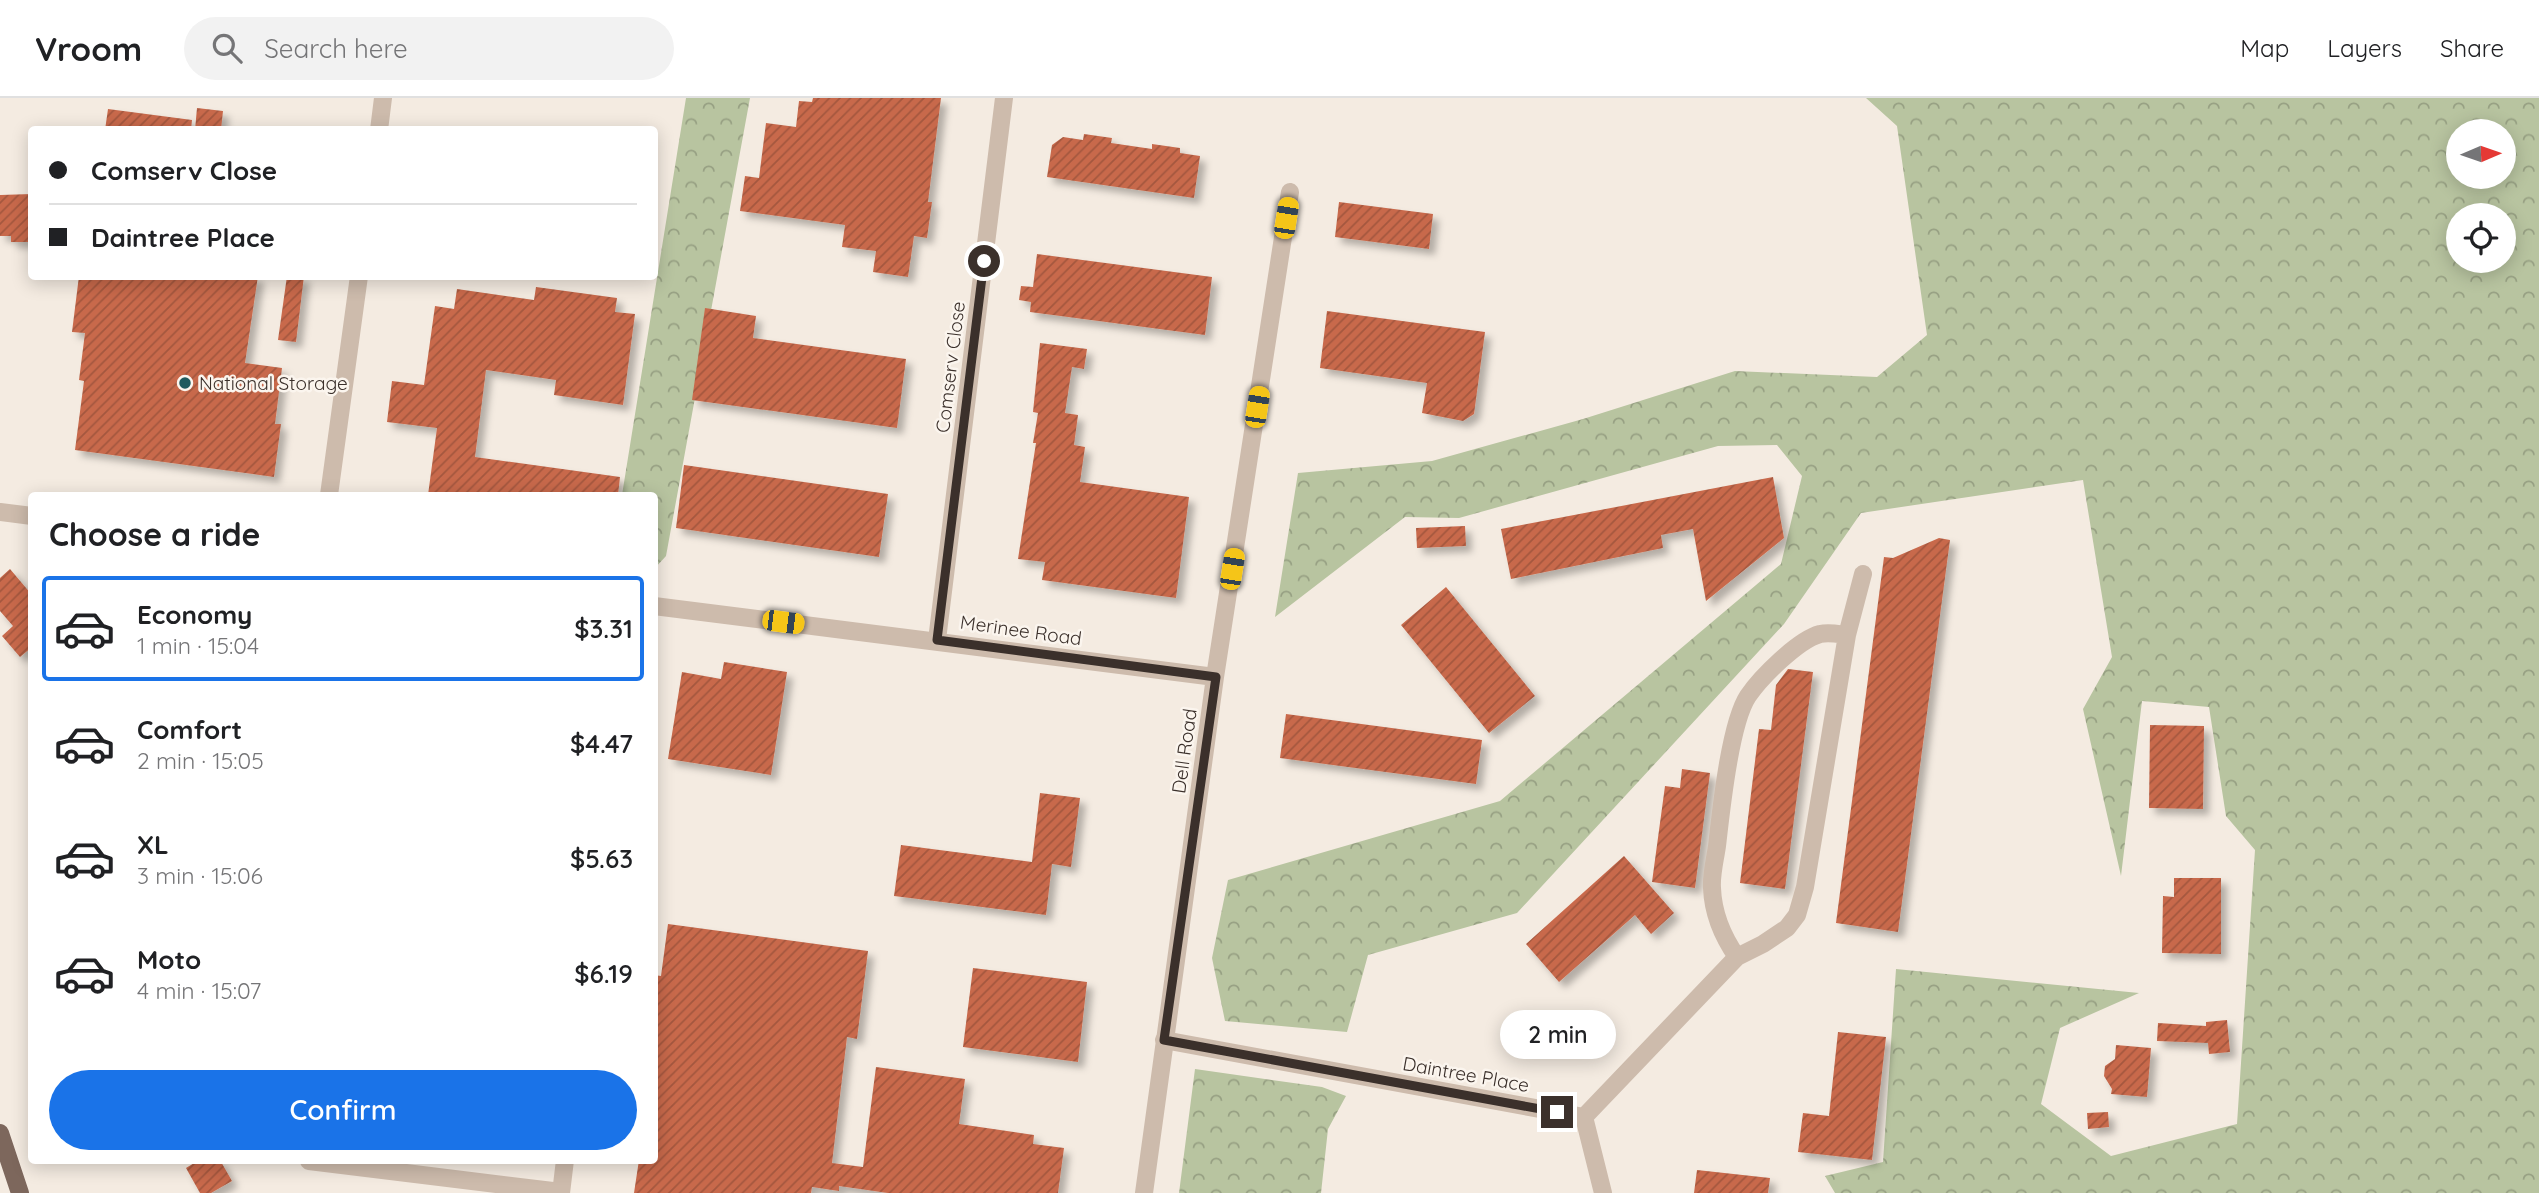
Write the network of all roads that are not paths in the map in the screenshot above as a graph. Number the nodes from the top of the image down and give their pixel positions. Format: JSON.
{"nodes":[{"id":1,"x":383,"y":98,"type":"edge"},
{"id":2,"x":1004,"y":98,"type":"edge"},
{"id":3,"x":380,"y":126,"type":"edge"},
{"id":4,"x":1290,"y":191,"type":"dead end"},
{"id":5,"x":358,"y":280,"type":"edge"},
{"id":6,"x":328,"y":492,"type":"edge"},
{"id":7,"x":0,"y":512,"type":"edge"},
{"id":8,"x":28,"y":516,"type":"edge"},
{"id":9,"x":1863,"y":574,"type":"dead end"},
{"id":10,"x":658,"y":606,"type":"edge"},
{"id":11,"x":1847,"y":635,"type":"junction"},
{"id":12,"x":937,"y":640,"type":"junction"},
{"id":13,"x":1216,"y":677,"type":"junction"},
{"id":14,"x":1737,"y":957,"type":"junction"},
{"id":15,"x":1164,"y":1040,"type":"junction"},
{"id":16,"x":1584,"y":1117,"type":"junction"},
{"id":17,"x":0,"y":1133,"type":"edge"},
{"id":18,"x":333,"y":1164,"type":"edge"},
{"id":19,"x":565,"y":1164,"type":"edge"},
{"id":20,"x":20,"y":1193,"type":"edge"},
{"id":21,"x":561,"y":1193,"type":"edge"},
{"id":22,"x":1144,"y":1193,"type":"edge"},
{"id":23,"x":1603,"y":1193,"type":"edge"}],
"edges":[{"from":1,"to":3,"type":"street"},
{"from":2,"to":12,"type":"street","name":"Comserv Close"},
{"from":4,"to":13,"type":"street","name":"Dell Road"},
{"from":5,"to":6,"type":"street"},
{"from":7,"to":8,"type":"street"},
{"from":9,"to":11,"type":"street"},
{"from":10,"to":12,"type":"street","name":"Merinee Road"},
{"from":11,"to":14,"type":"street"},
{"from":11,"to":14,"type":"street"},
{"from":12,"to":13,"type":"street","name":"Merinee Road"},
{"from":13,"to":15,"type":"street","name":"Dell Road"},
{"from":14,"to":16,"type":"street"},
{"from":15,"to":16,"type":"street","name":"Daintree Place"},
{"from":15,"to":22,"type":"street","name":"Dell Road"},
{"from":16,"to":23,"type":"street"},
{"from":17,"to":20,"type":"main road"},
{"from":18,"to":21,"type":"street"},
{"from":19,"to":21,"type":"street"}]}
